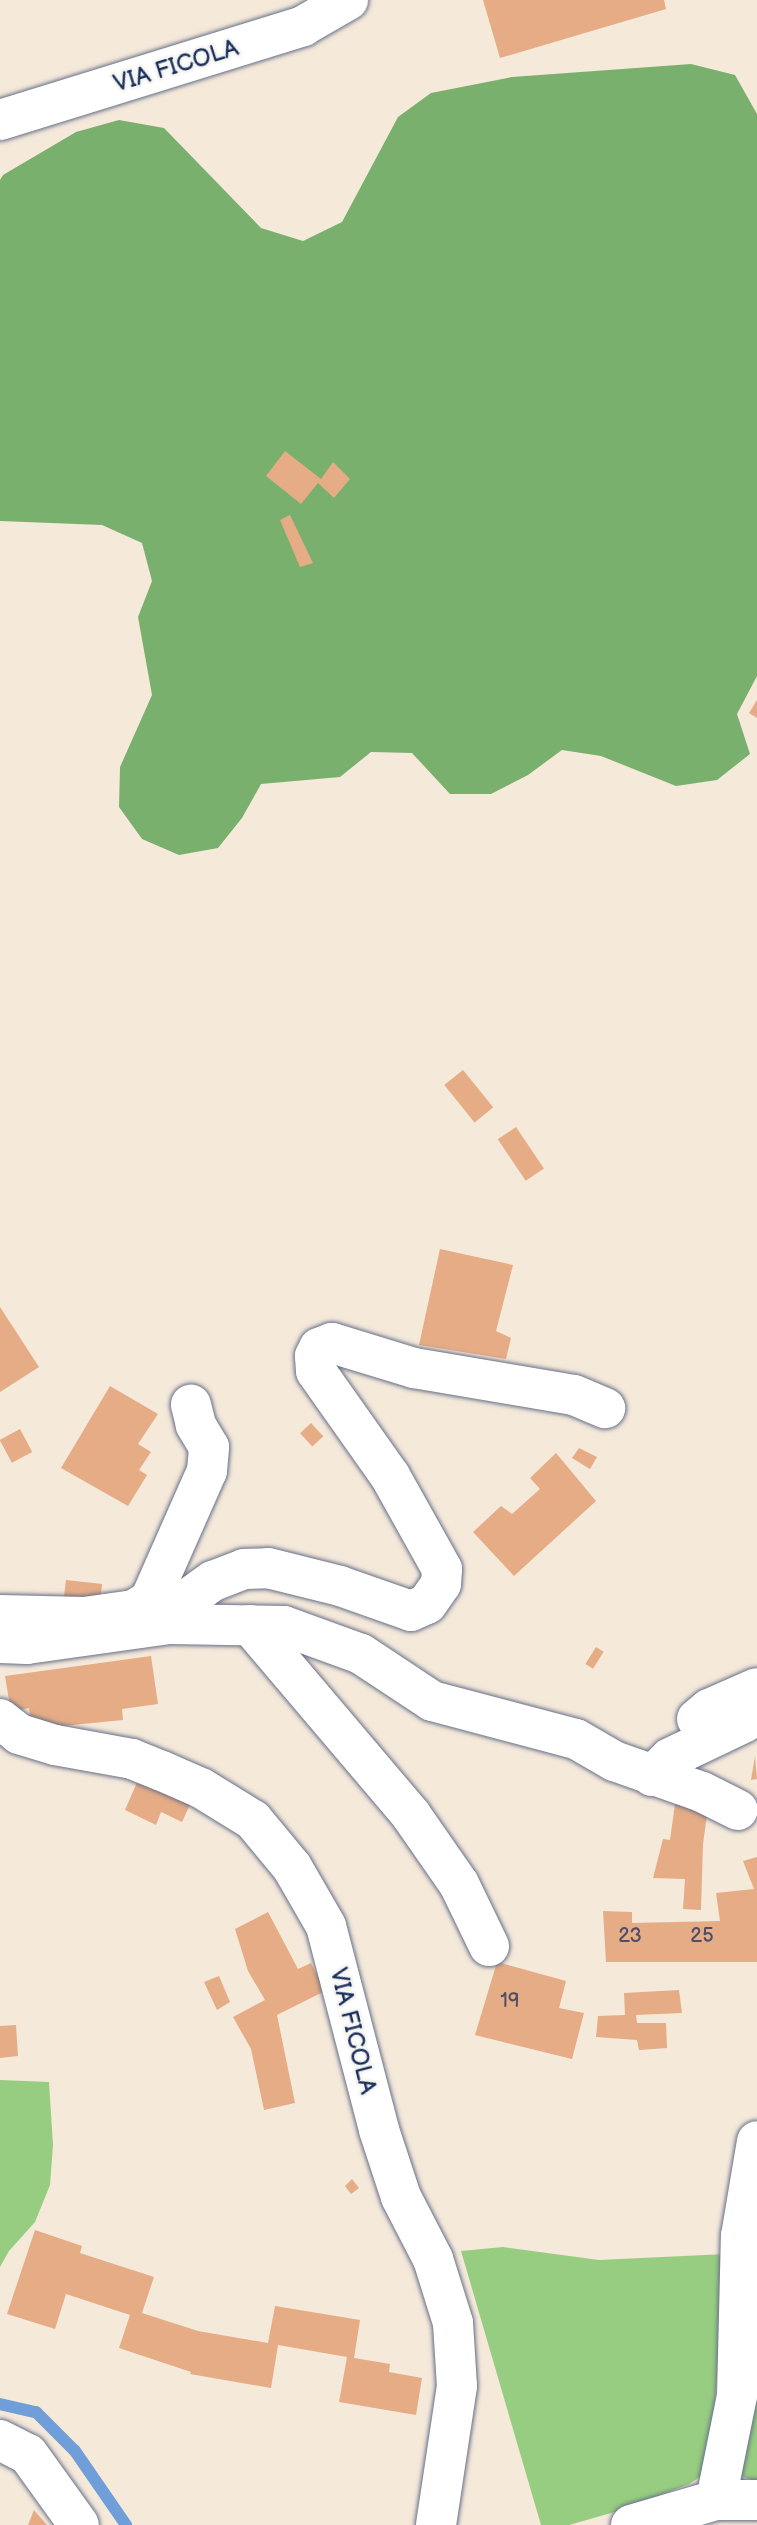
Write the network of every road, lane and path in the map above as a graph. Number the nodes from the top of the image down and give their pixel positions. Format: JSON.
{"nodes":[{"id":1,"x":348,"y":0,"type":"edge"},
{"id":2,"x":0,"y":120,"type":"edge"},
{"id":3,"x":191,"y":1405,"type":"dead end"},
{"id":4,"x":605,"y":1408,"type":"dead end"},
{"id":5,"x":0,"y":1615,"type":"edge"},
{"id":6,"x":170,"y":1624,"type":"junction"},
{"id":7,"x":250,"y":1625,"type":"junction"},
{"id":8,"x":0,"y":1643,"type":"edge"},
{"id":9,"x":751,"y":1705,"type":"edge"},
{"id":10,"x":0,"y":1719,"type":"edge"},
{"id":11,"x":652,"y":1776,"type":"junction"},
{"id":12,"x":738,"y":1810,"type":"dead end"},
{"id":13,"x":489,"y":1946,"type":"dead end"},
{"id":14,"x":757,"y":2141,"type":"edge"},
{"id":15,"x":0,"y":2440,"type":"edge"},
{"id":16,"x":716,"y":2500,"type":"junction"},
{"id":17,"x":757,"y":2500,"type":"edge"},
{"id":18,"x":79,"y":2525,"type":"edge"},
{"id":19,"x":436,"y":2525,"type":"edge"},
{"id":20,"x":631,"y":2525,"type":"edge"}],
"edges":[{"from":1,"to":2,"type":"street","name":"VIA FICOLA"},
{"from":3,"to":5,"type":"street"},
{"from":4,"to":6,"type":"street"},
{"from":6,"to":7,"type":"street"},
{"from":6,"to":8,"type":"street"},
{"from":7,"to":11,"type":"street"},
{"from":7,"to":13,"type":"street"},
{"from":9,"to":11,"type":"street"},
{"from":10,"to":19,"type":"street","name":"VIA FICOLA"},
{"from":11,"to":12,"type":"street"},
{"from":14,"to":16,"type":"street"},
{"from":15,"to":18,"type":"street"},
{"from":16,"to":17,"type":"street"},
{"from":16,"to":20,"type":"street"}]}
